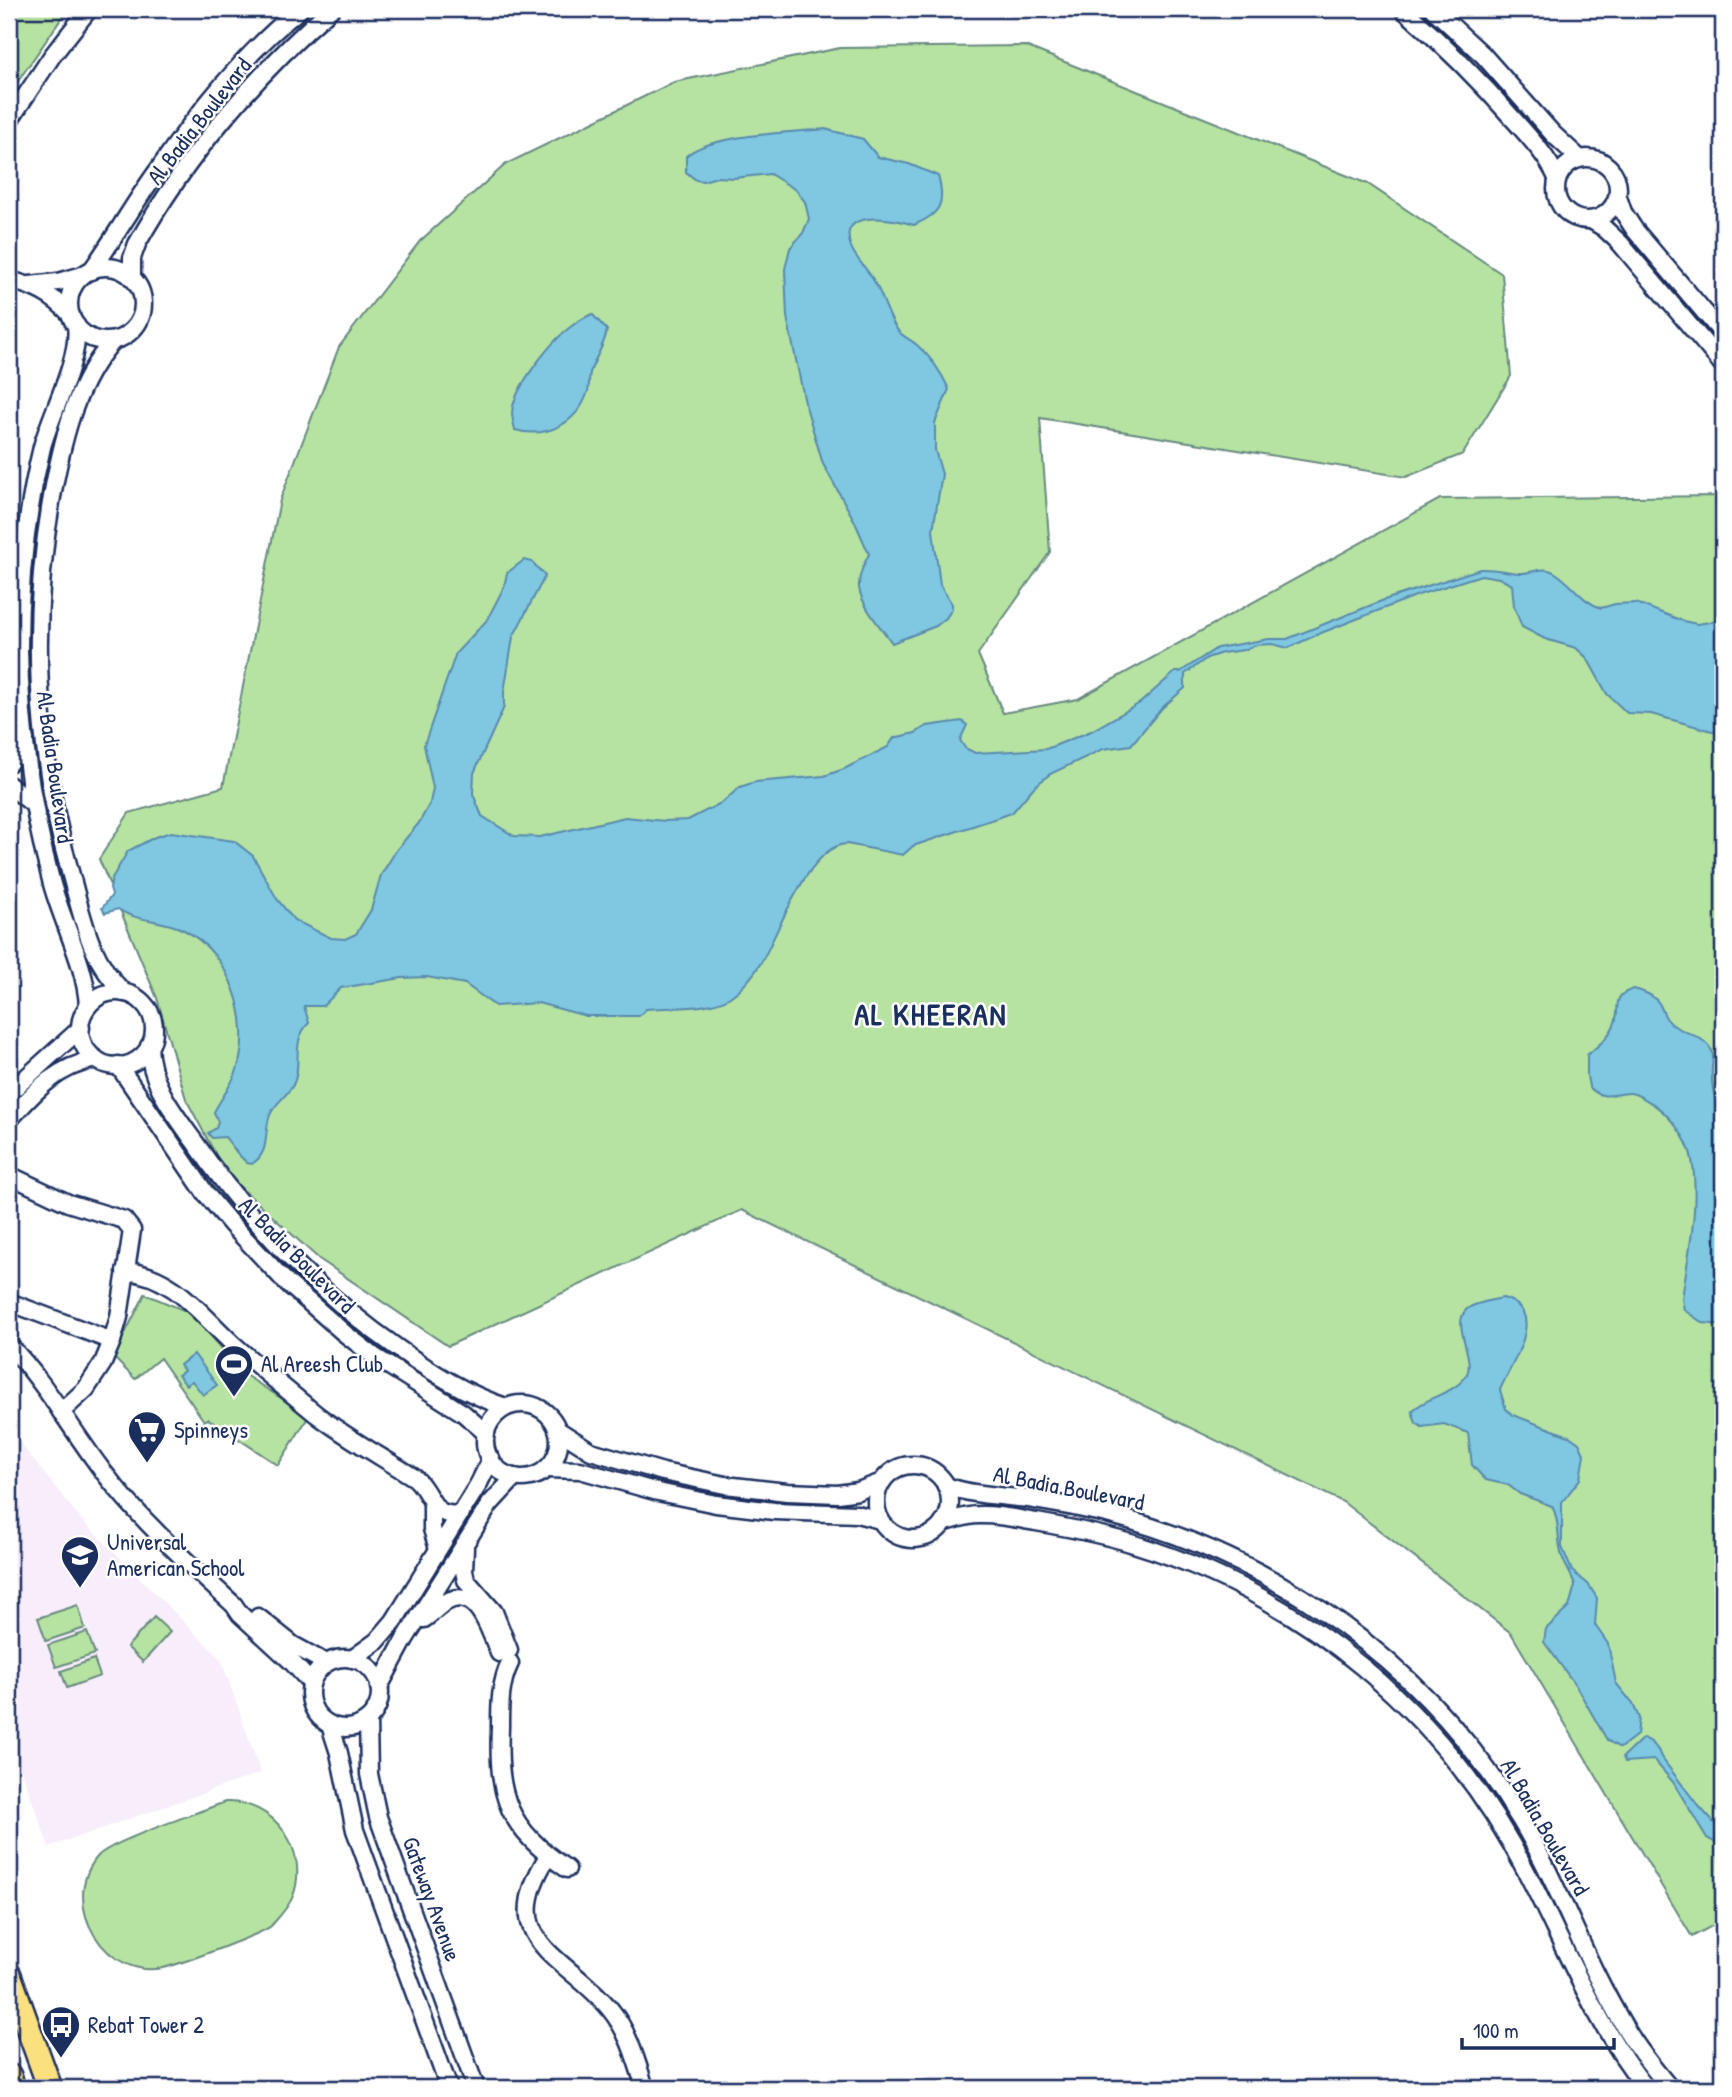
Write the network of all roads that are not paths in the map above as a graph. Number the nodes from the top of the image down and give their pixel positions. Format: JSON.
{"nodes":[{"id":1,"x":89,"y":9,"type":"edge"},
{"id":2,"x":331,"y":9,"type":"edge"},
{"id":3,"x":1403,"y":9,"type":"edge"},
{"id":4,"x":1433,"y":9,"type":"edge"},
{"id":5,"x":293,"y":13,"type":"edge"},
{"id":6,"x":9,"y":121,"type":"edge"},
{"id":7,"x":1579,"y":158,"type":"junction"},
{"id":8,"x":1558,"y":178,"type":"junction"},
{"id":9,"x":1618,"y":197,"type":"junction"},
{"id":10,"x":1591,"y":220,"type":"junction"},
{"id":11,"x":87,"y":273,"type":"junction"},
{"id":12,"x":132,"y":278,"type":"junction"},
{"id":13,"x":17,"y":285,"type":"edge"},
{"id":14,"x":73,"y":320,"type":"junction"},
{"id":15,"x":1723,"y":334,"type":"edge"},
{"id":16,"x":113,"y":341,"type":"junction"},
{"id":17,"x":1723,"y":365,"type":"edge"},
{"id":18,"x":25,"y":740,"type":"junction"},
{"id":19,"x":9,"y":763,"type":"edge"},
{"id":20,"x":9,"y":785,"type":"edge"},
{"id":21,"x":34,"y":805,"type":"junction"},
{"id":22,"x":124,"y":992,"type":"junction"},
{"id":23,"x":88,"y":1006,"type":"junction"},
{"id":24,"x":81,"y":1028,"type":"junction"},
{"id":25,"x":149,"y":1046,"type":"junction"},
{"id":26,"x":96,"y":1059,"type":"junction"},
{"id":27,"x":118,"y":1065,"type":"junction"},
{"id":28,"x":9,"y":1093,"type":"edge"},
{"id":29,"x":9,"y":1120,"type":"edge"},
{"id":30,"x":9,"y":1175,"type":"edge"},
{"id":31,"x":125,"y":1271,"type":"junction"},
{"id":32,"x":159,"y":1280,"type":"junction"},
{"id":33,"x":123,"y":1290,"type":"junction"},
{"id":34,"x":9,"y":1302,"type":"edge"},
{"id":35,"x":112,"y":1342,"type":"junction"},
{"id":36,"x":9,"y":1345,"type":"edge"},
{"id":37,"x":506,"y":1408,"type":"junction"},
{"id":38,"x":59,"y":1409,"type":"junction"},
{"id":39,"x":558,"y":1430,"type":"junction"},
{"id":40,"x":486,"y":1433,"type":"junction"},
{"id":41,"x":491,"y":1460,"type":"junction"},
{"id":42,"x":546,"y":1469,"type":"junction"},
{"id":43,"x":515,"y":1477,"type":"junction"},
{"id":44,"x":882,"y":1482,"type":"junction"},
{"id":45,"x":946,"y":1486,"type":"junction"},
{"id":46,"x":432,"y":1502,"type":"junction"},
{"id":47,"x":460,"y":1514,"type":"junction"},
{"id":48,"x":880,"y":1520,"type":"junction"},
{"id":49,"x":943,"y":1523,"type":"junction"},
{"id":50,"x":465,"y":1545,"type":"junction"},
{"id":51,"x":438,"y":1549,"type":"junction"},
{"id":52,"x":1219,"y":1576,"type":"junction"},
{"id":53,"x":1276,"y":1582,"type":"junction"},
{"id":54,"x":234,"y":1605,"type":"junction"},
{"id":55,"x":416,"y":1623,"type":"junction"},
{"id":56,"x":504,"y":1656,"type":"junction"},
{"id":57,"x":352,"y":1659,"type":"junction"},
{"id":58,"x":326,"y":1663,"type":"junction"},
{"id":59,"x":311,"y":1683,"type":"junction"},
{"id":60,"x":379,"y":1688,"type":"junction"},
{"id":61,"x":368,"y":1720,"type":"junction"},
{"id":62,"x":330,"y":1725,"type":"junction"},
{"id":63,"x":548,"y":1856,"type":"junction"},
{"id":64,"x":567,"y":1870,"type":"dead end"},
{"id":65,"x":9,"y":1976,"type":"edge"},
{"id":66,"x":9,"y":2076,"type":"edge"},
{"id":67,"x":13,"y":2088,"type":"edge"},
{"id":68,"x":50,"y":2088,"type":"edge"},
{"id":69,"x":449,"y":2088,"type":"edge"},
{"id":70,"x":476,"y":2088,"type":"edge"},
{"id":71,"x":645,"y":2088,"type":"edge"},
{"id":72,"x":1646,"y":2088,"type":"edge"},
{"id":73,"x":1670,"y":2088,"type":"edge"}],
"edges":[{"from":1,"to":6,"type":"street"},
{"from":2,"to":12,"type":"street","name":"Al Badia Boulevard"},
{"from":3,"to":8,"type":"street"},
{"from":4,"to":7,"type":"street"},
{"from":5,"to":11,"type":"street","name":"Al Badia Boulevard"},
{"from":7,"to":8,"type":"street"},
{"from":7,"to":9,"type":"street"},
{"from":8,"to":10,"type":"street"},
{"from":9,"to":10,"type":"street"},
{"from":9,"to":15,"type":"street"},
{"from":10,"to":17,"type":"street"},
{"from":11,"to":12,"type":"street"},
{"from":11,"to":13,"type":"street"},
{"from":11,"to":14,"type":"street"},
{"from":12,"to":16,"type":"street"},
{"from":13,"to":14,"type":"street"},
{"from":14,"to":16,"type":"street"},
{"from":14,"to":18,"type":"street","name":"Al Badia Boulevard"},
{"from":16,"to":22,"type":"street","name":"Al Badia Boulevard"},
{"from":18,"to":19,"type":"street"},
{"from":18,"to":21,"type":"street","name":"Al Badia Boulevard"},
{"from":20,"to":21,"type":"street"},
{"from":21,"to":23,"type":"street","name":"Al Badia Boulevard"},
{"from":22,"to":23,"type":"street"},
{"from":22,"to":25,"type":"street"},
{"from":23,"to":24,"type":"street"},
{"from":24,"to":26,"type":"street"},
{"from":24,"to":28,"type":"street"},
{"from":25,"to":27,"type":"street"},
{"from":25,"to":37,"type":"street","name":"Al Badia Boulevard"},
{"from":26,"to":27,"type":"street"},
{"from":26,"to":29,"type":"street"},
{"from":27,"to":40,"type":"street","name":"Al Badia Boulevard"},
{"from":30,"to":31,"type":"street"},
{"from":31,"to":32,"type":"street"},
{"from":31,"to":33,"type":"street"},
{"from":32,"to":33,"type":"street"},
{"from":32,"to":46,"type":"street"},
{"from":33,"to":35,"type":"street"},
{"from":34,"to":35,"type":"street"},
{"from":35,"to":38,"type":"street"},
{"from":36,"to":38,"type":"street"},
{"from":37,"to":39,"type":"street"},
{"from":37,"to":40,"type":"street"},
{"from":38,"to":54,"type":"street"},
{"from":39,"to":42,"type":"street"},
{"from":39,"to":44,"type":"street"},
{"from":40,"to":41,"type":"street"},
{"from":41,"to":43,"type":"street"},
{"from":41,"to":47,"type":"street"},
{"from":42,"to":43,"type":"street"},
{"from":42,"to":48,"type":"street"},
{"from":43,"to":50,"type":"street"},
{"from":44,"to":45,"type":"street"},
{"from":44,"to":48,"type":"street"},
{"from":45,"to":49,"type":"street"},
{"from":45,"to":53,"type":"street","name":"Al Badia Boulevard"},
{"from":46,"to":47,"type":"street"},
{"from":46,"to":51,"type":"street"},
{"from":47,"to":51,"type":"street"},
{"from":48,"to":49,"type":"street"},
{"from":49,"to":52,"type":"street","name":"Al Badia Boulevard"},
{"from":50,"to":55,"type":"street"},
{"from":50,"to":56,"type":"street"},
{"from":51,"to":57,"type":"street"},
{"from":52,"to":53,"type":"street"},
{"from":52,"to":72,"type":"street","name":"Al Badia Boulevard"},
{"from":53,"to":73,"type":"street","name":"Al Badia Boulevard"},
{"from":54,"to":58,"type":"street"},
{"from":54,"to":59,"type":"street"},
{"from":55,"to":56,"type":"street"},
{"from":55,"to":60,"type":"street"},
{"from":56,"to":63,"type":"street"},
{"from":57,"to":58,"type":"street"},
{"from":57,"to":60,"type":"street"},
{"from":58,"to":59,"type":"street"},
{"from":59,"to":62,"type":"street"},
{"from":60,"to":61,"type":"street"},
{"from":61,"to":62,"type":"street"},
{"from":61,"to":70,"type":"street","name":"Gateway Avenue"},
{"from":62,"to":69,"type":"street","name":"Gateway Avenue"},
{"from":63,"to":64,"type":"street"},
{"from":63,"to":71,"type":"street"},
{"from":65,"to":68,"type":"highway"},
{"from":66,"to":67,"type":"highway"}]}
